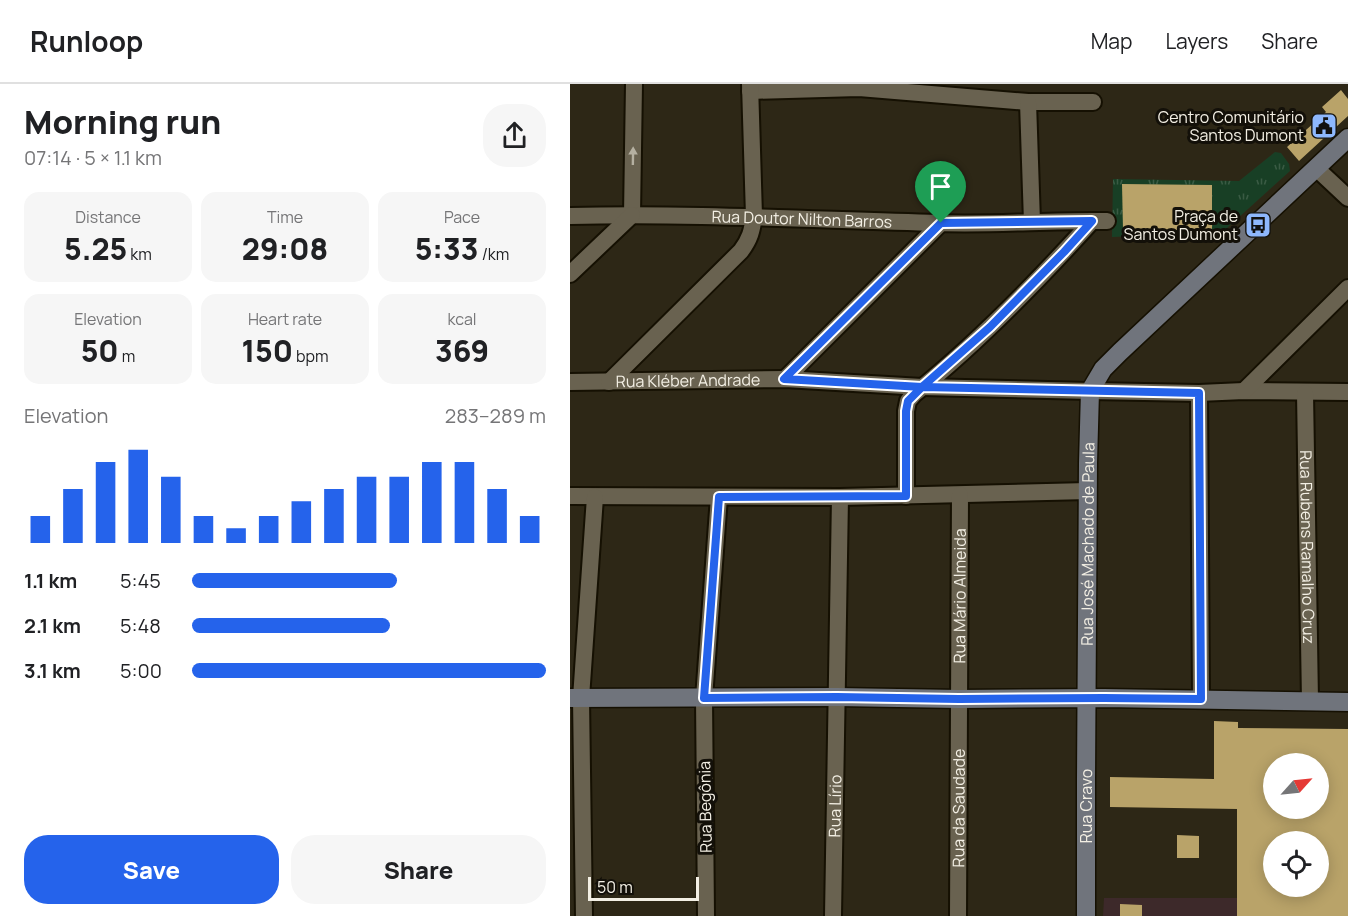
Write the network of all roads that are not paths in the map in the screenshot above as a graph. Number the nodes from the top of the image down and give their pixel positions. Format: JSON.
{"nodes":[{"id":1,"x":634,"y":84,"type":"edge"},
{"id":2,"x":859,"y":86,"type":"edge"},
{"id":3,"x":750,"y":87,"type":"edge"},
{"id":4,"x":980,"y":91,"type":"edge"},
{"id":5,"x":1028,"y":102,"type":"junction"},
{"id":6,"x":1093,"y":102,"type":"dead end"},
{"id":7,"x":1348,"y":138,"type":"edge"},
{"id":8,"x":1316,"y":168,"type":"junction"},
{"id":9,"x":1348,"y":198,"type":"edge"},
{"id":10,"x":632,"y":215,"type":"junction"},
{"id":11,"x":570,"y":216,"type":"edge"},
{"id":12,"x":754,"y":216,"type":"junction"},
{"id":13,"x":1032,"y":222,"type":"junction"},
{"id":14,"x":941,"y":223,"type":"junction"},
{"id":15,"x":570,"y":274,"type":"edge"},
{"id":16,"x":1348,"y":288,"type":"edge"},
{"id":17,"x":784,"y":379,"type":"junction"},
{"id":18,"x":570,"y":382,"type":"edge"},
{"id":19,"x":609,"y":382,"type":"junction"},
{"id":20,"x":922,"y":387,"type":"junction"},
{"id":21,"x":1090,"y":391,"type":"junction"},
{"id":22,"x":1244,"y":391,"type":"junction"},
{"id":23,"x":1348,"y":392,"type":"edge"},
{"id":24,"x":1199,"y":393,"type":"junction"},
{"id":25,"x":1305,"y":393,"type":"junction"},
{"id":26,"x":1088,"y":492,"type":"junction"},
{"id":27,"x":960,"y":495,"type":"junction"},
{"id":28,"x":570,"y":496,"type":"edge"},
{"id":29,"x":906,"y":496,"type":"junction"},
{"id":30,"x":595,"y":497,"type":"junction"},
{"id":31,"x":719,"y":497,"type":"junction"},
{"id":32,"x":840,"y":497,"type":"junction"},
{"id":33,"x":837,"y":697,"type":"junction"},
{"id":34,"x":576,"y":698,"type":"edge"},
{"id":35,"x":704,"y":698,"type":"junction"},
{"id":36,"x":1086,"y":698,"type":"junction"},
{"id":37,"x":959,"y":699,"type":"junction"},
{"id":38,"x":1201,"y":699,"type":"junction"},
{"id":39,"x":1310,"y":701,"type":"junction"},
{"id":40,"x":1348,"y":702,"type":"edge"},
{"id":41,"x":584,"y":916,"type":"edge"},
{"id":42,"x":706,"y":916,"type":"edge"},
{"id":43,"x":833,"y":916,"type":"edge"},
{"id":44,"x":958,"y":916,"type":"edge"},
{"id":45,"x":1086,"y":916,"type":"edge"}],
"edges":[{"from":10,"to":1,"type":"street","one_way":true},
{"from":2,"to":3,"type":"street"},
{"from":2,"to":4,"type":"street"},
{"from":3,"to":12,"type":"street"},
{"from":4,"to":5,"type":"street"},
{"from":5,"to":6,"type":"street"},
{"from":5,"to":13,"type":"street"},
{"from":7,"to":8,"type":"street"},
{"from":8,"to":9,"type":"street"},
{"from":8,"to":21,"type":"street"},
{"from":10,"to":11,"type":"street","name":"Rua Doutor Nilton Barros"},
{"from":10,"to":12,"type":"street","name":"Rua Doutor Nilton Barros"},
{"from":10,"to":15,"type":"street"},
{"from":12,"to":14,"type":"street","name":"Rua Doutor Nilton Barros"},
{"from":12,"to":19,"type":"street"},
{"from":13,"to":14,"type":"street","name":"Rua Doutor Nilton Barros"},
{"from":13,"to":20,"type":"street","name":"Rua Doutor Nilton Barros"},
{"from":14,"to":17,"type":"street"},
{"from":16,"to":22,"type":"street"},
{"from":17,"to":19,"type":"street","name":"Rua Kléber Andrade"},
{"from":17,"to":20,"type":"street","name":"Rua Kléber Andrade"},
{"from":18,"to":19,"type":"street","name":"Rua Kléber Andrade"},
{"from":20,"to":21,"type":"street","name":"Rua Kléber Andrade"},
{"from":20,"to":29,"type":"street"},
{"from":21,"to":24,"type":"street","name":"Rua Kléber Andrade"},
{"from":21,"to":26,"type":"street","name":"Rua José Machado de Paula"},
{"from":22,"to":24,"type":"street","name":"Rua Kléber Andrade"},
{"from":22,"to":25,"type":"street","name":"Rua Kléber Andrade"},
{"from":23,"to":25,"type":"street","name":"Rua Kléber Andrade"},
{"from":24,"to":38,"type":"street"},
{"from":25,"to":39,"type":"street","name":"Rua Rubens Ramalho Cruz"},
{"from":26,"to":27,"type":"street"},
{"from":26,"to":36,"type":"street","name":"Rua José Machado de Paula"},
{"from":27,"to":29,"type":"street"},
{"from":27,"to":37,"type":"street","name":"Rua Mário Almeida"},
{"from":28,"to":30,"type":"street"},
{"from":29,"to":32,"type":"street"},
{"from":30,"to":31,"type":"street"},
{"from":30,"to":34,"type":"street"},
{"from":31,"to":32,"type":"street"},
{"from":31,"to":35,"type":"street","name":"Rua Begônia"},
{"from":32,"to":33,"type":"street","name":"Rua Lírio"},
{"from":33,"to":35,"type":"street"},
{"from":33,"to":37,"type":"street"},
{"from":33,"to":43,"type":"street","name":"Rua Lírio"},
{"from":34,"to":35,"type":"street"},
{"from":34,"to":41,"type":"street"},
{"from":35,"to":42,"type":"street","name":"Rua Begônia"},
{"from":36,"to":37,"type":"street"},
{"from":36,"to":38,"type":"street"},
{"from":36,"to":45,"type":"street","name":"Rua Cravo"},
{"from":37,"to":44,"type":"street","name":"Rua da Saudade"},
{"from":38,"to":39,"type":"street"},
{"from":39,"to":40,"type":"street"}]}
